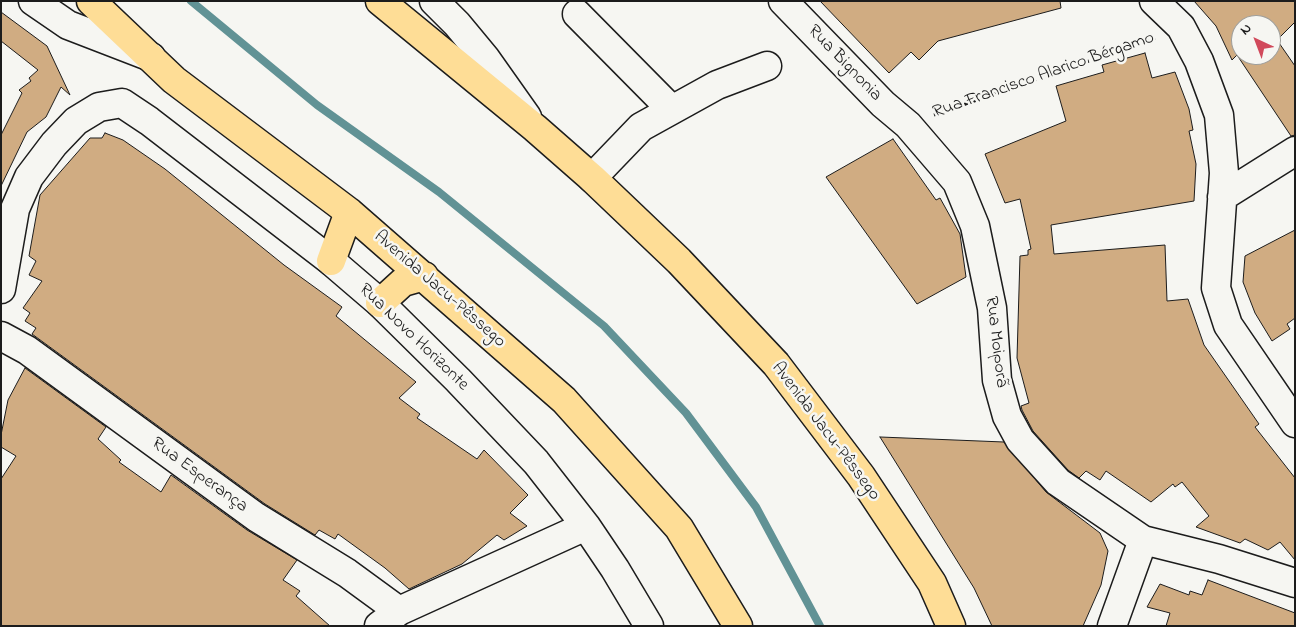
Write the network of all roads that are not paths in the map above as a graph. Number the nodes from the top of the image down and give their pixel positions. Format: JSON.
{"nodes":[{"id":1,"x":33,"y":1,"type":"edge"},
{"id":2,"x":92,"y":1,"type":"edge"},
{"id":3,"x":380,"y":1,"type":"edge"},
{"id":4,"x":434,"y":1,"type":"edge"},
{"id":5,"x":782,"y":1,"type":"edge"},
{"id":6,"x":1154,"y":1,"type":"edge"},
{"id":7,"x":577,"y":14,"type":"dead end"},
{"id":8,"x":151,"y":58,"type":"junction"},
{"id":9,"x":767,"y":66,"type":"dead end"},
{"id":10,"x":671,"y":109,"type":"junction"},
{"id":11,"x":908,"y":125,"type":"joint"},
{"id":12,"x":535,"y":128,"type":"junction"},
{"id":13,"x":1295,"y":150,"type":"edge"},
{"id":14,"x":592,"y":178,"type":"junction"},
{"id":15,"x":1222,"y":197,"type":"junction"},
{"id":16,"x":349,"y":212,"type":"junction"},
{"id":17,"x":331,"y":260,"type":"junction"},
{"id":18,"x":424,"y":276,"type":"junction"},
{"id":19,"x":1,"y":289,"type":"edge"},
{"id":20,"x":380,"y":303,"type":"junction"},
{"id":21,"x":1,"y":336,"type":"edge"},
{"id":22,"x":1295,"y":423,"type":"edge"},
{"id":23,"x":586,"y":526,"type":"junction"},
{"id":24,"x":1143,"y":540,"type":"junction"},
{"id":25,"x":1295,"y":583,"type":"edge"},
{"id":26,"x":389,"y":619,"type":"edge"},
{"id":27,"x":648,"y":626,"type":"edge"},
{"id":28,"x":738,"y":626,"type":"edge"},
{"id":29,"x":952,"y":626,"type":"edge"},
{"id":30,"x":1112,"y":626,"type":"edge"}],
"edges":[{"from":1,"to":8,"type":"street"},
{"from":2,"to":8,"type":"highway","name":"Avenida Jacu-Pêssego"},
{"from":3,"to":12,"type":"highway","name":"Avenida Jacu-Pêssego"},
{"from":4,"to":12,"type":"street"},
{"from":5,"to":11,"type":"street","name":"Rua Bignonia"},
{"from":6,"to":15,"type":"street","name":"Rua Francisco Alarico Bérgamo"},
{"from":7,"to":10,"type":"street"},
{"from":8,"to":16,"type":"highway","name":"Avenida Jacu-Pêssego"},
{"from":9,"to":10,"type":"street"},
{"from":10,"to":14,"type":"street"},
{"from":11,"to":24,"type":"street","name":"Rua Moiporã"},
{"from":12,"to":14,"type":"highway","name":"Avenida Jacu-Pêssego"},
{"from":13,"to":15,"type":"street"},
{"from":14,"to":29,"type":"highway","name":"Avenida Jacu-Pêssego"},
{"from":15,"to":22,"type":"street","name":"Rua Francisco Alarico Bérgamo"},
{"from":16,"to":17,"type":"highway"},
{"from":16,"to":18,"type":"highway","name":"Avenida Jacu-Pêssego"},
{"from":17,"to":19,"type":"street","name":"Rua Novo Horizonte"},
{"from":17,"to":20,"type":"street","name":"Rua Novo Horizonte"},
{"from":18,"to":20,"type":"highway"},
{"from":18,"to":28,"type":"highway","name":"Avenida Jacu-Pêssego"},
{"from":20,"to":23,"type":"street","name":"Rua Novo Horizonte"},
{"from":21,"to":26,"type":"street","name":"Rua Esperança"},
{"from":23,"to":26,"type":"street"},
{"from":23,"to":27,"type":"street","name":"Rua Novo Horizonte"},
{"from":24,"to":25,"type":"street","name":"Rua Moiporã"},
{"from":24,"to":30,"type":"street"}]}
